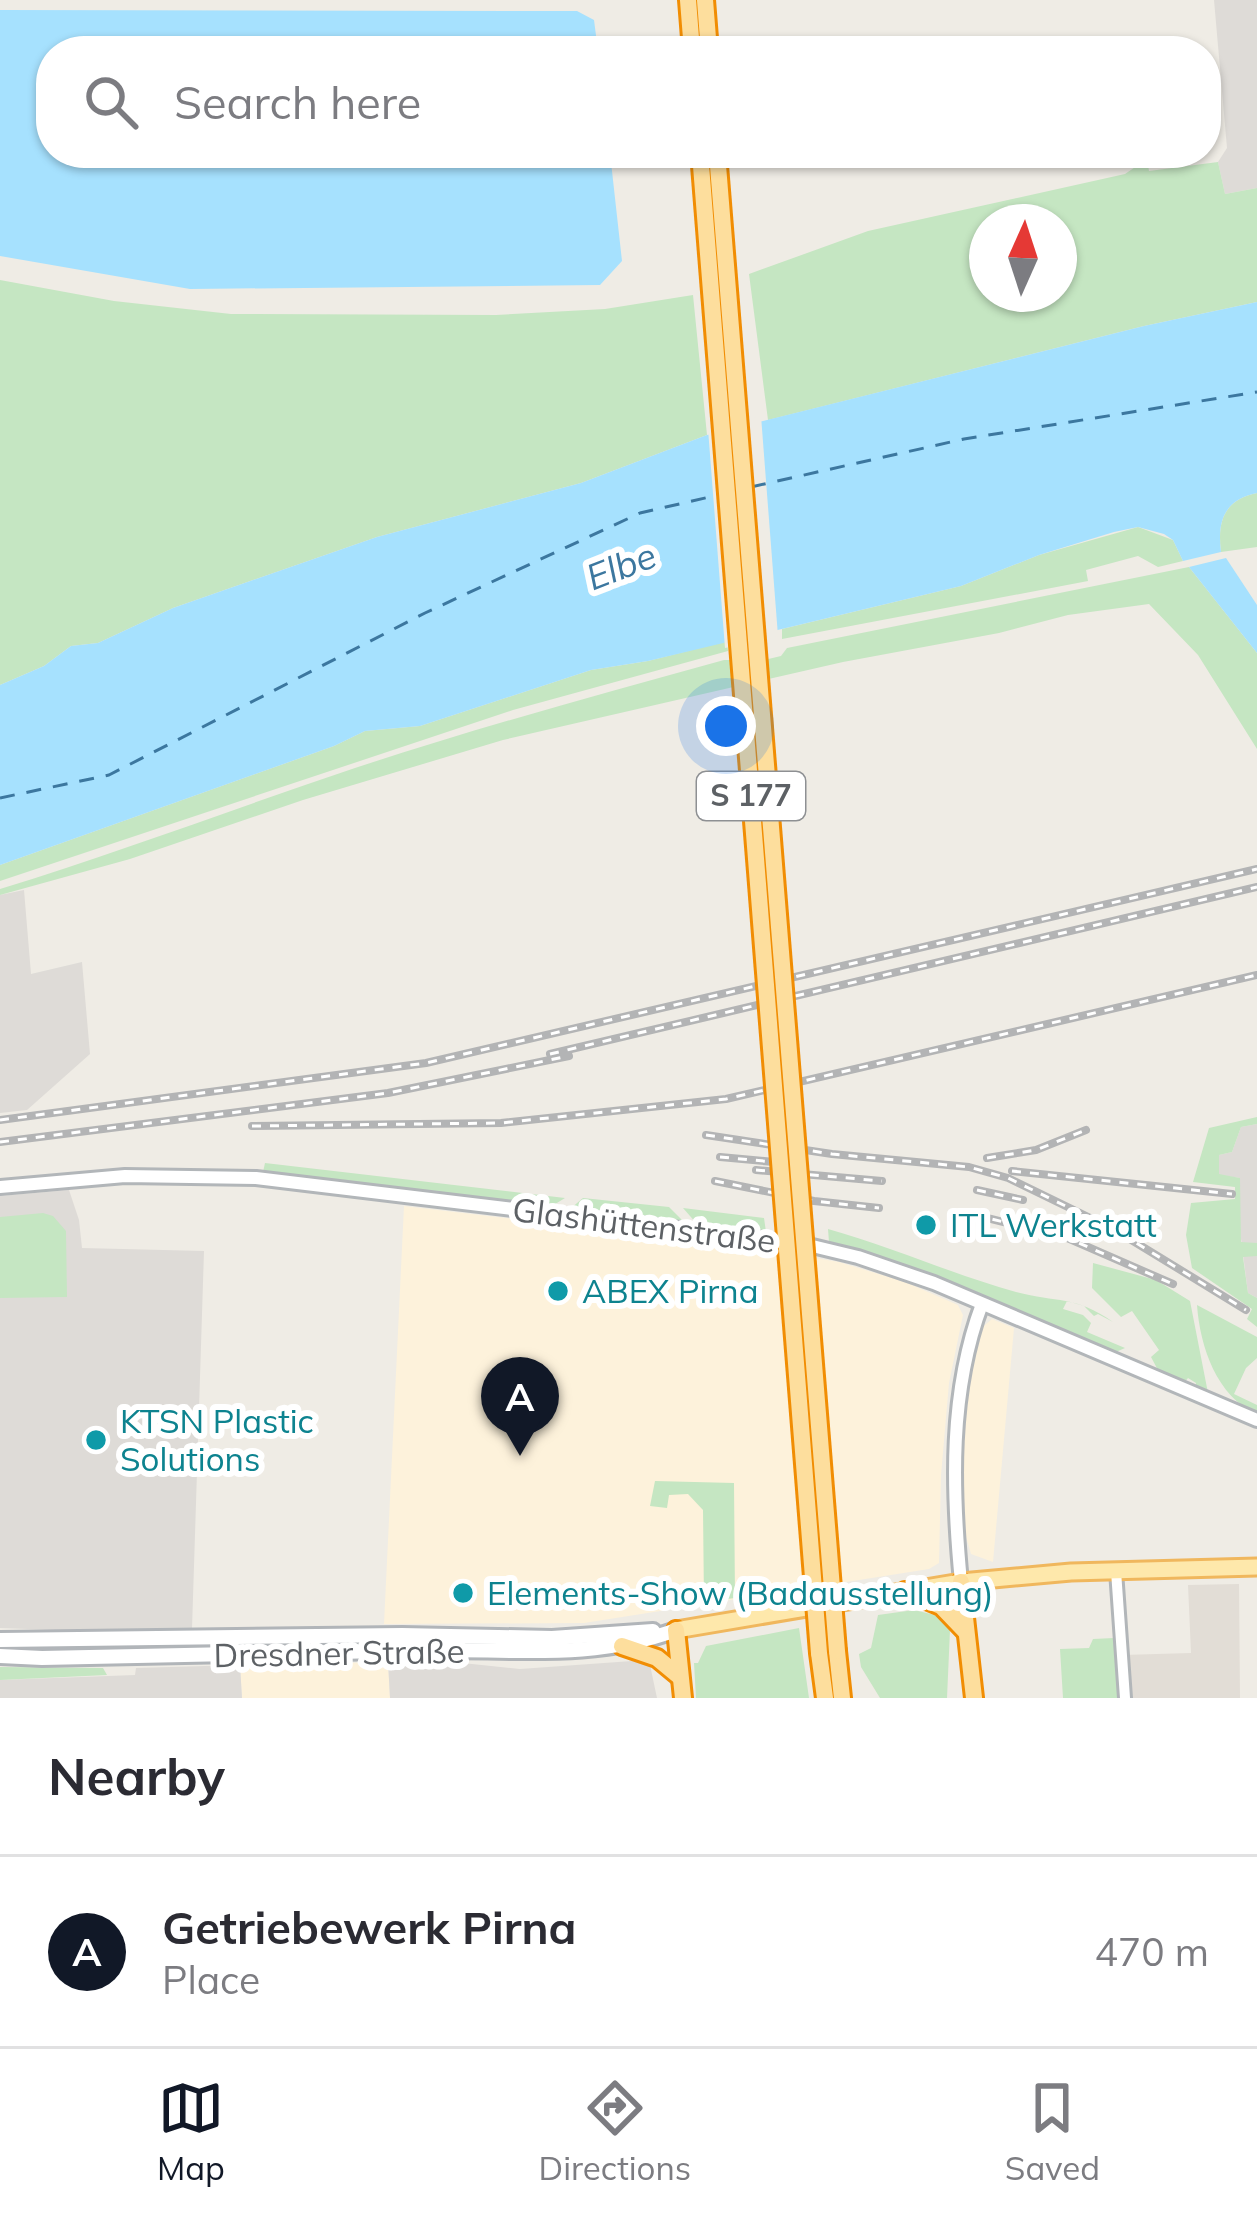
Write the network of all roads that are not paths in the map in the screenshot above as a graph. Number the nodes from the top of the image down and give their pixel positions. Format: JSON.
{"nodes":[{"id":1,"x":688,"y":0,"type":"edge"},
{"id":2,"x":705,"y":0,"type":"edge"},
{"id":3,"x":691,"y":36,"type":"edge"},
{"id":4,"x":708,"y":36,"type":"edge"},
{"id":5,"x":701,"y":168,"type":"edge"},
{"id":6,"x":718,"y":168,"type":"edge"},
{"id":7,"x":0,"y":1187,"type":"edge"},
{"id":8,"x":982,"y":1304,"type":"junction"},
{"id":9,"x":1257,"y":1420,"type":"edge"},
{"id":10,"x":1257,"y":1567,"type":"edge"},
{"id":11,"x":1116,"y":1570,"type":"junction"},
{"id":12,"x":961,"y":1582,"type":"junction"},
{"id":13,"x":905,"y":1591,"type":"junction"},
{"id":14,"x":676,"y":1630,"type":"junction"},
{"id":15,"x":965,"y":1632,"type":"junction"},
{"id":16,"x":0,"y":1640,"type":"edge"},
{"id":17,"x":625,"y":1641,"type":"junction"},
{"id":18,"x":828,"y":1652,"type":"junction"},
{"id":19,"x":0,"y":1656,"type":"edge"},
{"id":20,"x":680,"y":1678,"type":"junction"},
{"id":21,"x":838,"y":1697,"type":"edge"},
{"id":22,"x":683,"y":1698,"type":"edge"},
{"id":23,"x":974,"y":1698,"type":"edge"},
{"id":24,"x":1125,"y":1698,"type":"edge"}],
"edges":[{"from":1,"to":3,"type":"highway"},
{"from":2,"to":4,"type":"highway"},
{"from":5,"to":18,"type":"highway","number":"S 177","bridge":true},
{"from":6,"to":18,"type":"highway","number":"S 177","bridge":true},
{"from":7,"to":8,"type":"street","name":"Glashüttenstraße"},
{"from":8,"to":9,"type":"street","name":"Glashüttenstraße"},
{"from":8,"to":12,"type":"street"},
{"from":10,"to":11,"type":"main road","name":"Dresdner Straße"},
{"from":11,"to":12,"type":"main road","name":"Dresdner Straße"},
{"from":11,"to":24,"type":"street"},
{"from":12,"to":13,"type":"main road","name":"Dresdner Straße"},
{"from":12,"to":15,"type":"highway"},
{"from":13,"to":14,"type":"main road","name":"Dresdner Straße"},
{"from":13,"to":15,"type":"highway"},
{"from":14,"to":17,"type":"main road","name":"Dresdner Straße"},
{"from":14,"to":20,"type":"highway"},
{"from":15,"to":23,"type":"highway"},
{"from":16,"to":17,"type":"main road","name":"Dresdner Straße"},
{"from":17,"to":19,"type":"main road","name":"Dresdner Straße"},
{"from":17,"to":20,"type":"highway"},
{"from":18,"to":21,"type":"highway"},
{"from":20,"to":22,"type":"highway"}]}
